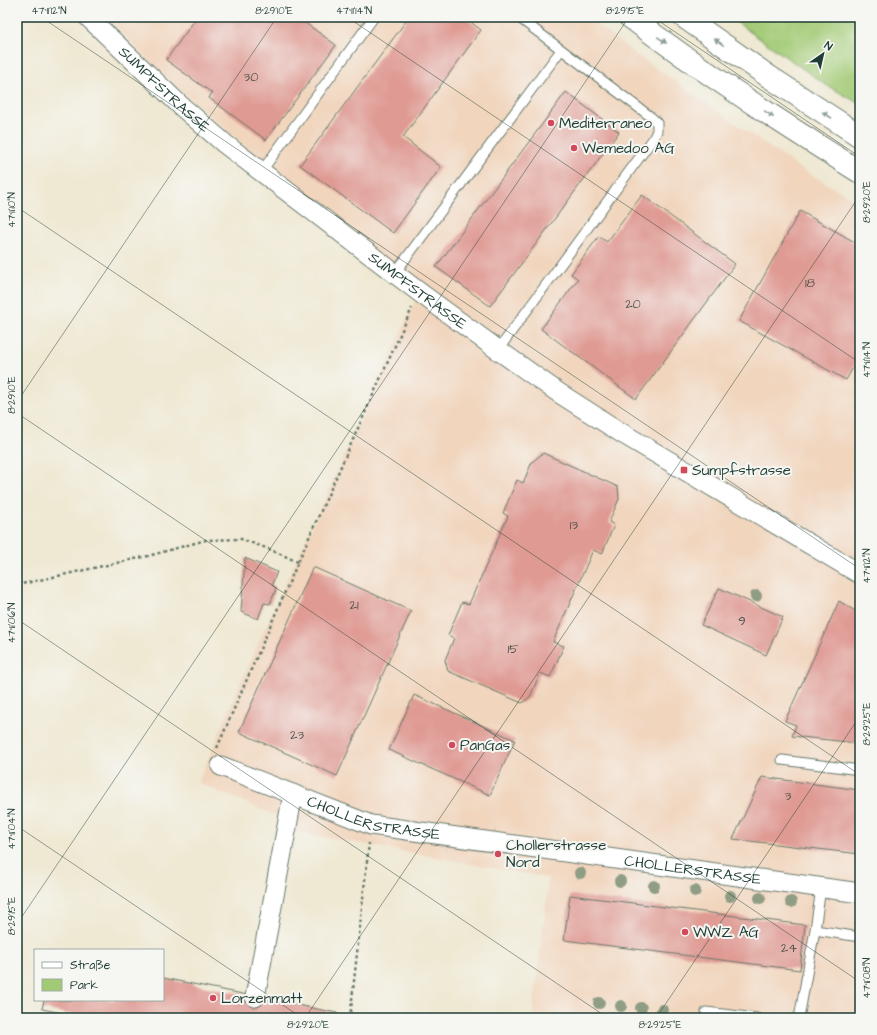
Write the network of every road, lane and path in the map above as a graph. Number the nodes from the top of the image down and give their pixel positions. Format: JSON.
{"nodes":[{"id":1,"x":88,"y":17,"type":"edge"},
{"id":2,"x":518,"y":17,"type":"edge"},
{"id":3,"x":630,"y":17,"type":"edge"},
{"id":4,"x":684,"y":17,"type":"edge"},
{"id":5,"x":370,"y":18,"type":"edge"},
{"id":6,"x":561,"y":50,"type":"junction"},
{"id":7,"x":860,"y":136,"type":"edge"},
{"id":8,"x":262,"y":172,"type":"junction"},
{"id":9,"x":860,"y":172,"type":"edge"},
{"id":10,"x":395,"y":274,"type":"junction"},
{"id":11,"x":419,"y":292,"type":"junction"},
{"id":12,"x":498,"y":350,"type":"junction"},
{"id":13,"x":298,"y":562,"type":"junction"},
{"id":14,"x":860,"y":574,"type":"edge"},
{"id":15,"x":17,"y":586,"type":"edge"},
{"id":16,"x":782,"y":760,"type":"dead end"},
{"id":17,"x":221,"y":766,"type":"joint"},
{"id":18,"x":860,"y":770,"type":"edge"},
{"id":19,"x":293,"y":794,"type":"junction"},
{"id":20,"x":371,"y":825,"type":"junction"},
{"id":21,"x":821,"y":888,"type":"junction"},
{"id":22,"x":860,"y":893,"type":"edge"},
{"id":23,"x":815,"y":930,"type":"junction"},
{"id":24,"x":860,"y":937,"type":"edge"},
{"id":25,"x":255,"y":997,"type":"dead end"},
{"id":26,"x":706,"y":1012,"type":"dead end"},
{"id":27,"x":350,"y":1018,"type":"edge"},
{"id":28,"x":757,"y":1018,"type":"edge"},
{"id":29,"x":799,"y":1018,"type":"edge"}],
"edges":[{"from":1,"to":8,"type":"street","name":"SUMPFSTRASSE"},
{"from":2,"to":6,"type":"lane"},
{"from":3,"to":9,"type":"highway","one_way":true},
{"from":7,"to":4,"type":"highway","one_way":true},
{"from":5,"to":8,"type":"lane"},
{"from":6,"to":10,"type":"lane"},
{"from":6,"to":12,"type":"lane"},
{"from":8,"to":10,"type":"street","name":"SUMPFSTRASSE"},
{"from":10,"to":11,"type":"street","name":"SUMPFSTRASSE"},
{"from":11,"to":12,"type":"street","name":"SUMPFSTRASSE"},
{"from":11,"to":13,"type":"path"},
{"from":12,"to":14,"type":"street","name":"SUMPFSTRASSE"},
{"from":13,"to":15,"type":"path"},
{"from":13,"to":17,"type":"path"},
{"from":16,"to":18,"type":"lane"},
{"from":17,"to":19,"type":"street","name":"CHOLLERSTRASSE"},
{"from":19,"to":20,"type":"street","name":"CHOLLERSTRASSE"},
{"from":19,"to":25,"type":"street","name":"CHOLLERSTRASSE"},
{"from":20,"to":21,"type":"street","name":"CHOLLERSTRASSE"},
{"from":20,"to":27,"type":"path"},
{"from":21,"to":22,"type":"street","name":"CHOLLERSTRASSE"},
{"from":21,"to":23,"type":"lane"},
{"from":23,"to":24,"type":"lane"},
{"from":23,"to":29,"type":"lane"},
{"from":26,"to":28,"type":"lane"}]}
